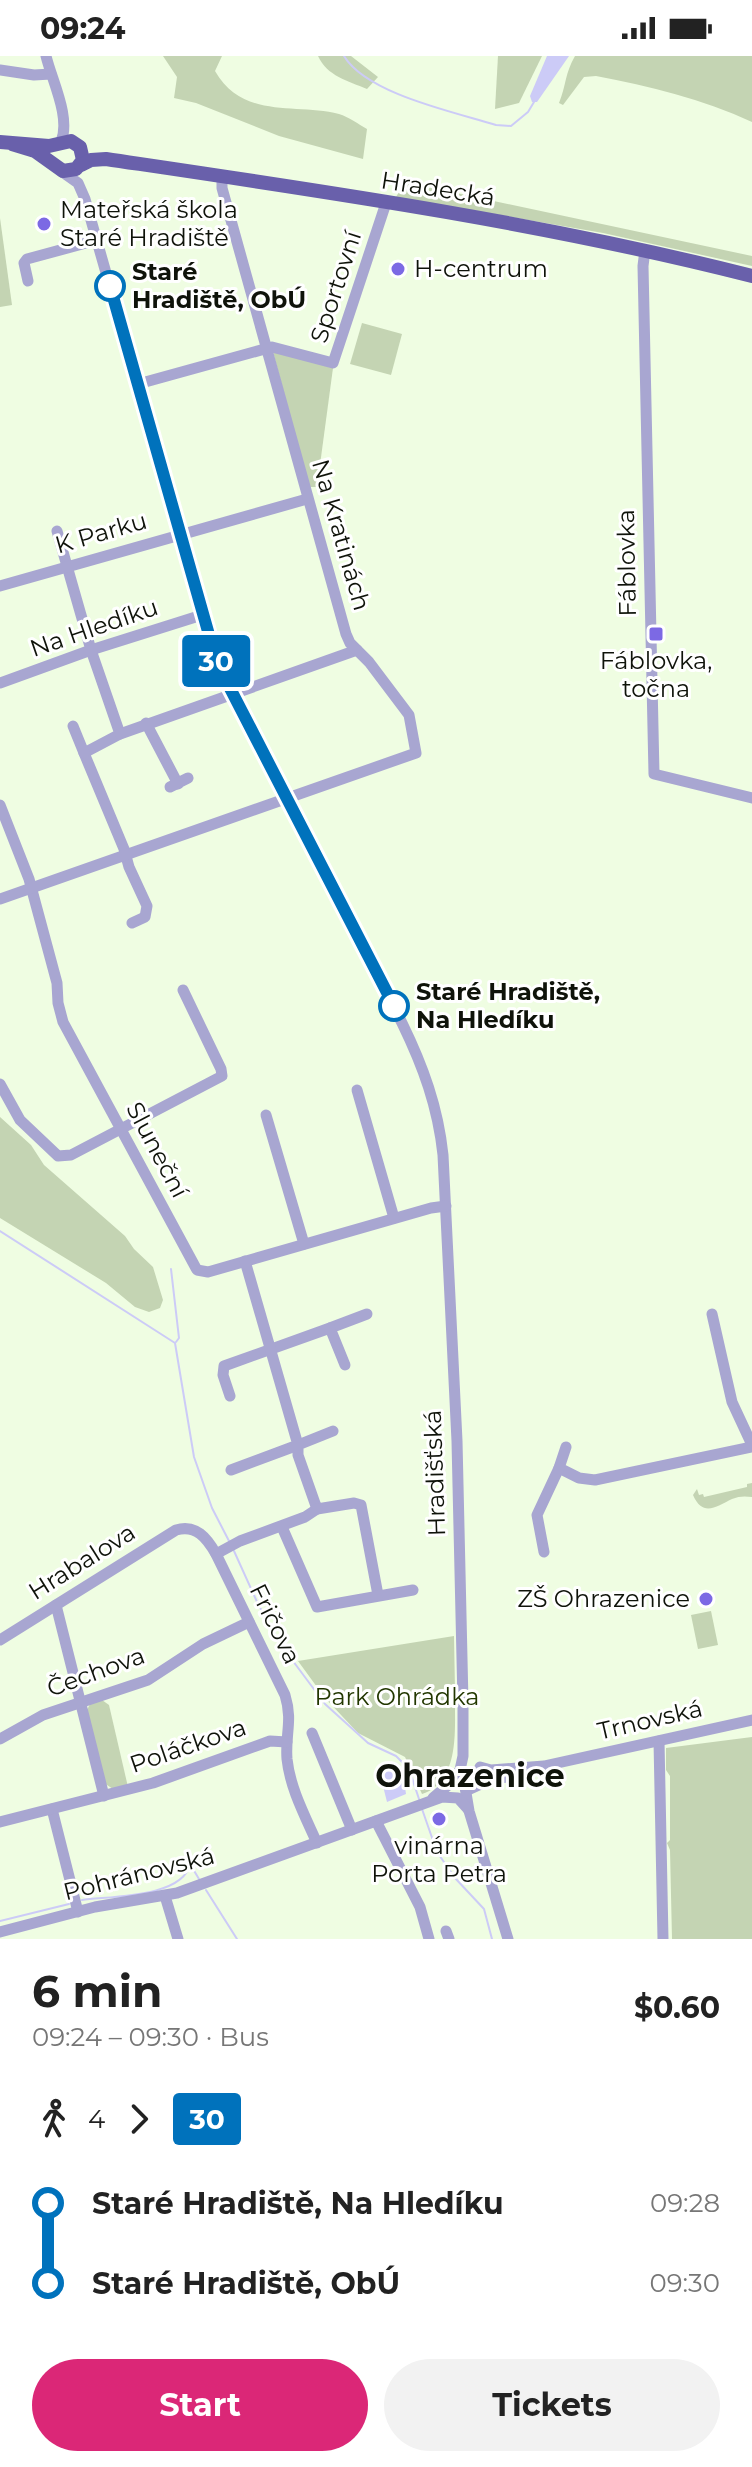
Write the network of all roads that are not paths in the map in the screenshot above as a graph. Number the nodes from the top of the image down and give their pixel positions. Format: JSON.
{"nodes":[{"id":1,"x":46,"y":56,"type":"edge"},
{"id":2,"x":0,"y":70,"type":"edge"},
{"id":3,"x":51,"y":74,"type":"junction"},
{"id":4,"x":61,"y":110,"type":"junction"},
{"id":5,"x":6,"y":143,"type":"edge"},
{"id":6,"x":60,"y":143,"type":"junction"},
{"id":7,"x":78,"y":146,"type":"junction"},
{"id":8,"x":114,"y":160,"type":"junction"},
{"id":9,"x":80,"y":166,"type":"junction"},
{"id":10,"x":59,"y":169,"type":"junction"},
{"id":11,"x":222,"y":177,"type":"junction"},
{"id":12,"x":85,"y":199,"type":"junction"},
{"id":13,"x":386,"y":203,"type":"junction"},
{"id":14,"x":97,"y":240,"type":"junction"},
{"id":15,"x":645,"y":250,"type":"junction"},
{"id":16,"x":752,"y":276,"type":"edge"},
{"id":17,"x":28,"y":281,"type":"dead end"},
{"id":18,"x":265,"y":348,"type":"junction"},
{"id":19,"x":138,"y":384,"type":"junction"},
{"id":20,"x":307,"y":499,"type":"junction"},
{"id":21,"x":57,"y":531,"type":"dead end"},
{"id":22,"x":179,"y":533,"type":"junction"},
{"id":23,"x":67,"y":566,"type":"junction"},
{"id":24,"x":0,"y":586,"type":"edge"},
{"id":25,"x":202,"y":615,"type":"junction"},
{"id":26,"x":354,"y":647,"type":"junction"},
{"id":27,"x":91,"y":650,"type":"junction"},
{"id":28,"x":0,"y":683,"type":"edge"},
{"id":29,"x":229,"y":691,"type":"junction"},
{"id":30,"x":146,"y":723,"type":"junction"},
{"id":31,"x":73,"y":726,"type":"dead end"},
{"id":32,"x":120,"y":734,"type":"junction"},
{"id":33,"x":84,"y":753,"type":"junction"},
{"id":34,"x":179,"y":783,"type":"dead end"},
{"id":35,"x":752,"y":798,"type":"edge"},
{"id":36,"x":286,"y":800,"type":"junction"},
{"id":37,"x":0,"y":805,"type":"edge"},
{"id":38,"x":126,"y":855,"type":"junction"},
{"id":39,"x":32,"y":888,"type":"junction"},
{"id":40,"x":0,"y":899,"type":"edge"},
{"id":41,"x":132,"y":923,"type":"dead end"},
{"id":42,"x":183,"y":990,"type":"dead end"},
{"id":43,"x":0,"y":1084,"type":"edge"},
{"id":44,"x":357,"y":1090,"type":"dead end"},
{"id":45,"x":266,"y":1115,"type":"dead end"},
{"id":46,"x":121,"y":1130,"type":"junction"},
{"id":47,"x":446,"y":1206,"type":"junction"},
{"id":48,"x":394,"y":1218,"type":"junction"},
{"id":49,"x":304,"y":1244,"type":"junction"},
{"id":50,"x":245,"y":1261,"type":"junction"},
{"id":51,"x":367,"y":1314,"type":"dead end"},
{"id":52,"x":712,"y":1314,"type":"dead end"},
{"id":53,"x":330,"y":1328,"type":"junction"},
{"id":54,"x":272,"y":1350,"type":"junction"},
{"id":55,"x":345,"y":1365,"type":"dead end"},
{"id":56,"x":230,"y":1396,"type":"dead end"},
{"id":57,"x":333,"y":1431,"type":"dead end"},
{"id":58,"x":298,"y":1445,"type":"junction"},
{"id":59,"x":752,"y":1446,"type":"edge"},
{"id":60,"x":566,"y":1447,"type":"dead end"},
{"id":61,"x":559,"y":1468,"type":"junction"},
{"id":62,"x":231,"y":1470,"type":"dead end"},
{"id":63,"x":317,"y":1509,"type":"junction"},
{"id":64,"x":282,"y":1527,"type":"junction"},
{"id":65,"x":190,"y":1528,"type":"joint"},
{"id":66,"x":221,"y":1551,"type":"junction"},
{"id":67,"x":544,"y":1552,"type":"dead end"},
{"id":68,"x":413,"y":1590,"type":"dead end"},
{"id":69,"x":378,"y":1595,"type":"junction"},
{"id":70,"x":56,"y":1605,"type":"junction"},
{"id":71,"x":249,"y":1622,"type":"junction"},
{"id":72,"x":0,"y":1640,"type":"edge"},
{"id":73,"x":82,"y":1701,"type":"junction"},
{"id":74,"x":463,"y":1702,"type":"junction"},
{"id":75,"x":752,"y":1720,"type":"edge"},
{"id":76,"x":312,"y":1733,"type":"dead end"},
{"id":77,"x":0,"y":1739,"type":"edge"},
{"id":78,"x":659,"y":1741,"type":"junction"},
{"id":79,"x":287,"y":1742,"type":"junction"},
{"id":80,"x":559,"y":1764,"type":"junction"},
{"id":81,"x":479,"y":1766,"type":"junction"},
{"id":82,"x":459,"y":1771,"type":"junction"},
{"id":83,"x":479,"y":1786,"type":"junction"},
{"id":84,"x":464,"y":1787,"type":"junction"},
{"id":85,"x":104,"y":1796,"type":"junction"},
{"id":86,"x":425,"y":1803,"type":"junction"},
{"id":87,"x":52,"y":1809,"type":"junction"},
{"id":88,"x":468,"y":1809,"type":"junction"},
{"id":89,"x":376,"y":1821,"type":"junction"},
{"id":90,"x":0,"y":1822,"type":"edge"},
{"id":91,"x":475,"y":1827,"type":"junction"},
{"id":92,"x":352,"y":1830,"type":"junction"},
{"id":93,"x":317,"y":1843,"type":"junction"},
{"id":94,"x":165,"y":1896,"type":"junction"},
{"id":95,"x":78,"y":1912,"type":"junction"},
{"id":96,"x":0,"y":1932,"type":"edge"},
{"id":97,"x":178,"y":1939,"type":"edge"},
{"id":98,"x":429,"y":1939,"type":"edge"},
{"id":99,"x":508,"y":1939,"type":"edge"},
{"id":100,"x":663,"y":1939,"type":"edge"}],
"edges":[{"from":1,"to":3,"type":"street"},
{"from":2,"to":3,"type":"street"},
{"from":3,"to":4,"type":"street"},
{"from":4,"to":6,"type":"street"},
{"from":4,"to":7,"type":"street"},
{"from":5,"to":6,"type":"main road"},
{"from":5,"to":10,"type":"main road"},
{"from":6,"to":7,"type":"main road"},
{"from":6,"to":10,"type":"main road"},
{"from":7,"to":8,"type":"main road","name":"Hradecká"},
{"from":7,"to":9,"type":"main road"},
{"from":8,"to":9,"type":"main road","name":"Hradecká"},
{"from":8,"to":11,"type":"main road","name":"Hradecká"},
{"from":9,"to":10,"type":"main road"},
{"from":9,"to":12,"type":"street","name":"Hradišťská"},
{"from":10,"to":12,"type":"street"},
{"from":11,"to":13,"type":"main road","name":"Hradecká"},
{"from":11,"to":18,"type":"street","name":"Na Kratinách"},
{"from":12,"to":14,"type":"street","name":"Hradišťská"},
{"from":13,"to":15,"type":"main road","name":"Hradecká"},
{"from":13,"to":18,"type":"street","name":"Sportovní"},
{"from":14,"to":17,"type":"street"},
{"from":14,"to":19,"type":"street","name":"Hradišťská"},
{"from":15,"to":16,"type":"main road","name":"Hradecká"},
{"from":15,"to":35,"type":"street","name":"Fáblovka"},
{"from":18,"to":19,"type":"street"},
{"from":18,"to":20,"type":"street","name":"Na Kratinách"},
{"from":19,"to":22,"type":"street","name":"Hradišťská"},
{"from":20,"to":22,"type":"street","name":"K Parku"},
{"from":20,"to":26,"type":"street","name":"Na Kratinách"},
{"from":21,"to":23,"type":"street"},
{"from":22,"to":23,"type":"street","name":"K Parku"},
{"from":22,"to":25,"type":"street","name":"Hradišťská"},
{"from":23,"to":24,"type":"street","name":"K Parku"},
{"from":23,"to":27,"type":"street"},
{"from":25,"to":27,"type":"street","name":"Na Hledíku"},
{"from":25,"to":29,"type":"street","name":"Hradišťská"},
{"from":26,"to":29,"type":"street"},
{"from":26,"to":36,"type":"street","name":"Na Kratinách"},
{"from":27,"to":28,"type":"street","name":"Na Hledíku"},
{"from":27,"to":32,"type":"street"},
{"from":29,"to":30,"type":"street"},
{"from":29,"to":36,"type":"street","name":"Hradišťská"},
{"from":30,"to":32,"type":"street"},
{"from":30,"to":34,"type":"street"},
{"from":31,"to":33,"type":"street"},
{"from":32,"to":33,"type":"street"},
{"from":33,"to":38,"type":"street"},
{"from":36,"to":38,"type":"street","name":"Na Kratinách"},
{"from":36,"to":47,"type":"street","name":"Hradišťská"},
{"from":37,"to":39,"type":"street","name":"Sluneční"},
{"from":38,"to":39,"type":"street","name":"Na Kratinách"},
{"from":38,"to":41,"type":"street"},
{"from":39,"to":40,"type":"street","name":"Na Kratinách"},
{"from":39,"to":46,"type":"street","name":"Sluneční"},
{"from":42,"to":46,"type":"street"},
{"from":43,"to":46,"type":"street"},
{"from":44,"to":48,"type":"street"},
{"from":45,"to":49,"type":"street"},
{"from":46,"to":50,"type":"street","name":"Sluneční"},
{"from":47,"to":48,"type":"street","name":"Sluneční"},
{"from":47,"to":74,"type":"street","name":"Hradišťská"},
{"from":48,"to":49,"type":"street","name":"Sluneční"},
{"from":49,"to":50,"type":"street","name":"Sluneční"},
{"from":50,"to":54,"type":"street"},
{"from":51,"to":53,"type":"street"},
{"from":52,"to":59,"type":"street"},
{"from":53,"to":54,"type":"street"},
{"from":53,"to":55,"type":"street"},
{"from":54,"to":56,"type":"street"},
{"from":54,"to":58,"type":"street"},
{"from":57,"to":58,"type":"street"},
{"from":58,"to":62,"type":"street"},
{"from":58,"to":63,"type":"street"},
{"from":59,"to":61,"type":"street"},
{"from":60,"to":61,"type":"street"},
{"from":61,"to":67,"type":"street"},
{"from":63,"to":64,"type":"street"},
{"from":63,"to":69,"type":"street"},
{"from":64,"to":66,"type":"street"},
{"from":64,"to":69,"type":"street"},
{"from":65,"to":66,"type":"street","name":"Fričova"},
{"from":65,"to":70,"type":"street","name":"Hrabalova"},
{"from":66,"to":71,"type":"street","name":"Fričova"},
{"from":68,"to":69,"type":"street"},
{"from":70,"to":72,"type":"street","name":"Hrabalova"},
{"from":70,"to":73,"type":"street","name":"Poláčkova"},
{"from":71,"to":73,"type":"street","name":"Čechova"},
{"from":71,"to":79,"type":"street","name":"Fričova"},
{"from":73,"to":77,"type":"street","name":"Čechova"},
{"from":73,"to":85,"type":"street","name":"Poláčkova"},
{"from":74,"to":81,"type":"street","name":"Hradišťská"},
{"from":74,"to":82,"type":"street","name":"Hradišťská"},
{"from":75,"to":78,"type":"street","name":"Trnovská"},
{"from":76,"to":92,"type":"street"},
{"from":78,"to":80,"type":"street","name":"Trnovská"},
{"from":78,"to":100,"type":"street"},
{"from":79,"to":85,"type":"street","name":"Poláčkova"},
{"from":79,"to":93,"type":"street","name":"Fričova"},
{"from":80,"to":81,"type":"street","name":"Trnovská"},
{"from":80,"to":83,"type":"street","name":"Trnovská"},
{"from":81,"to":82,"type":"street"},
{"from":81,"to":83,"type":"street"},
{"from":82,"to":84,"type":"street"},
{"from":82,"to":86,"type":"street","name":"Pohránovská"},
{"from":83,"to":84,"type":"street"},
{"from":83,"to":91,"type":"street"},
{"from":84,"to":86,"type":"street","name":"Pohránovská"},
{"from":84,"to":88,"type":"street"},
{"from":85,"to":87,"type":"street","name":"Poláčkova"},
{"from":86,"to":88,"type":"street"},
{"from":86,"to":89,"type":"street","name":"Pohránovská"},
{"from":87,"to":90,"type":"street","name":"Poláčkova"},
{"from":87,"to":95,"type":"street"},
{"from":88,"to":91,"type":"street"},
{"from":89,"to":92,"type":"street","name":"Pohránovská"},
{"from":89,"to":98,"type":"street"},
{"from":91,"to":99,"type":"street"},
{"from":92,"to":93,"type":"street","name":"Pohránovská"},
{"from":93,"to":94,"type":"street","name":"Pohránovská"},
{"from":94,"to":95,"type":"street","name":"Pohránovská"},
{"from":94,"to":97,"type":"street"},
{"from":95,"to":96,"type":"street","name":"Pohránovská"}]}
